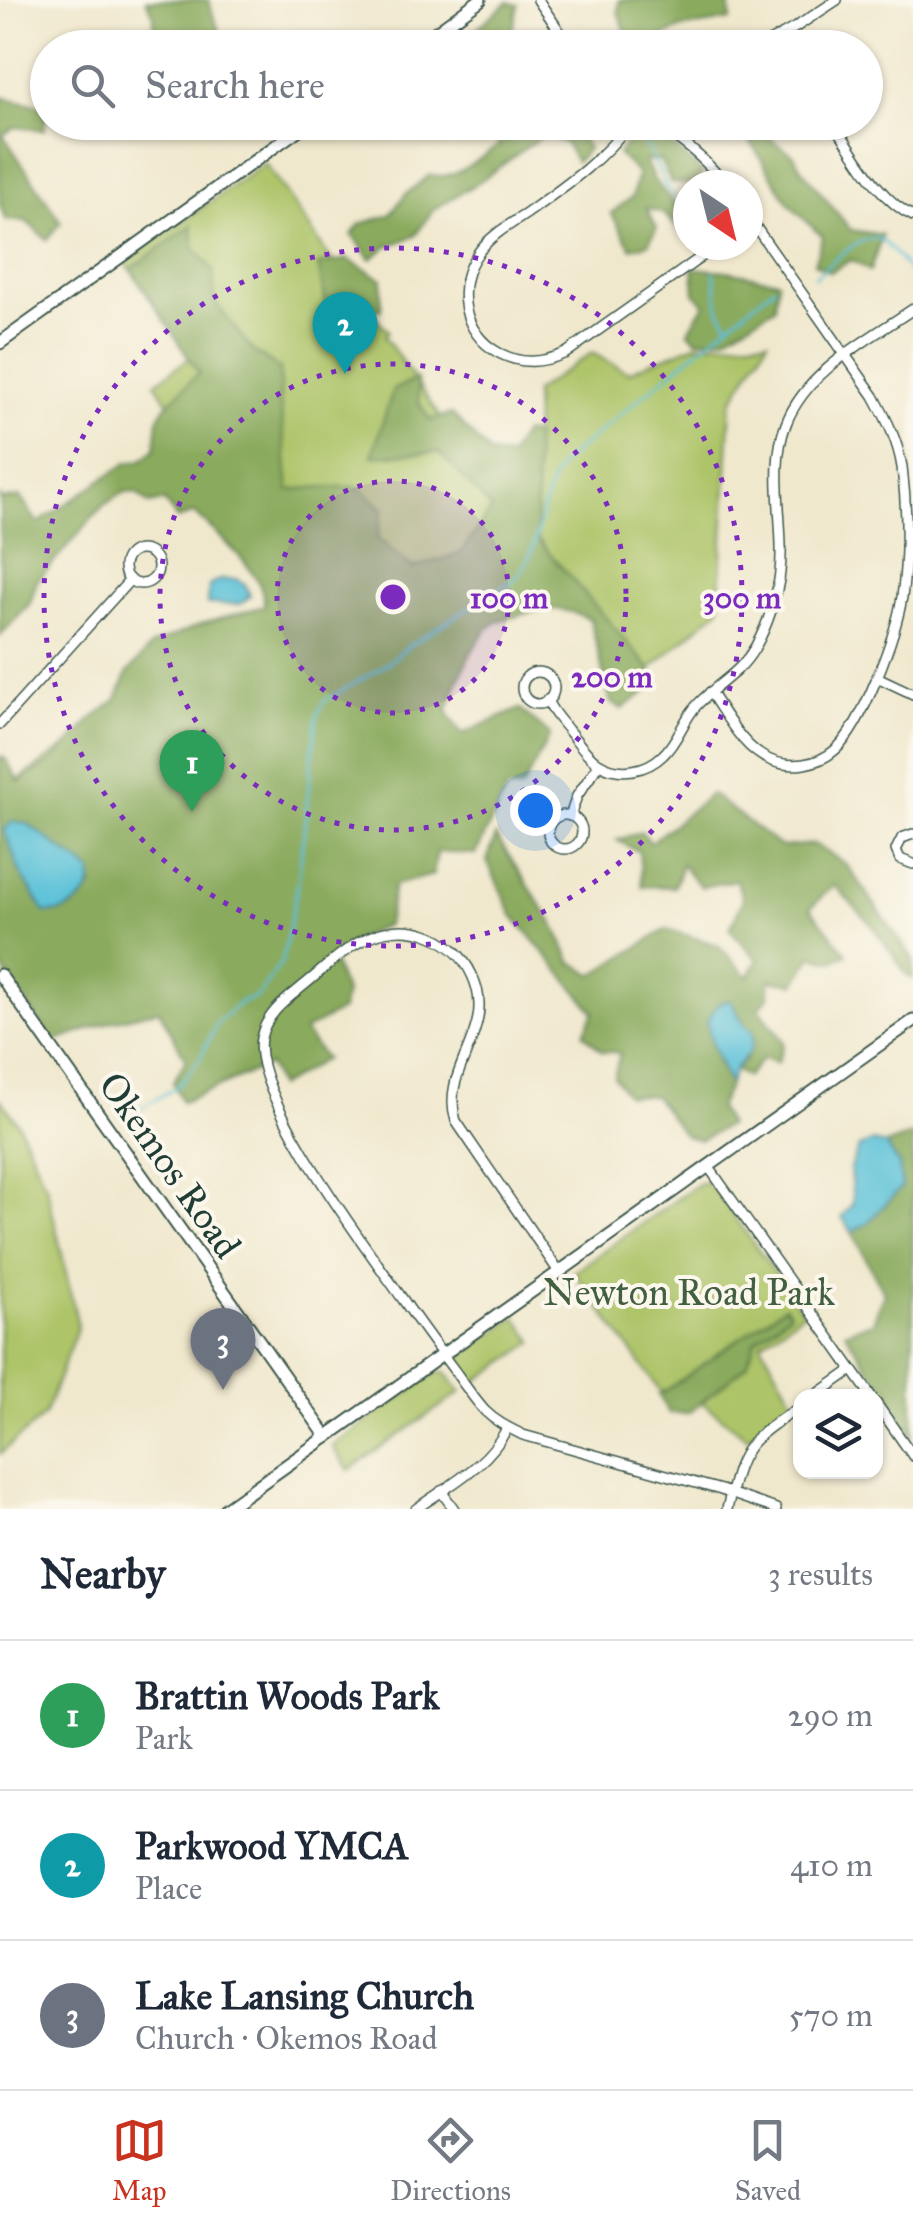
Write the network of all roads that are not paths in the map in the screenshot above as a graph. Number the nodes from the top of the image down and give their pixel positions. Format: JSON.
{"nodes":[{"id":1,"x":480,"y":0,"type":"edge"},
{"id":2,"x":538,"y":0,"type":"edge"},
{"id":3,"x":837,"y":0,"type":"edge"},
{"id":4,"x":439,"y":30,"type":"edge"},
{"id":5,"x":559,"y":30,"type":"edge"},
{"id":6,"x":797,"y":30,"type":"edge"},
{"id":7,"x":284,"y":140,"type":"edge"},
{"id":8,"x":617,"y":140,"type":"edge"},
{"id":9,"x":679,"y":140,"type":"edge"},
{"id":10,"x":846,"y":140,"type":"edge"},
{"id":11,"x":712,"y":170,"type":"edge"},
{"id":12,"x":913,"y":216,"type":"edge"},
{"id":13,"x":763,"y":240,"type":"edge"},
{"id":14,"x":697,"y":260,"type":"edge"},
{"id":15,"x":913,"y":309,"type":"edge"},
{"id":16,"x":0,"y":343,"type":"edge"},
{"id":17,"x":846,"y":356,"type":"junction"},
{"id":18,"x":909,"y":538,"type":"edge"},
{"id":19,"x":130,"y":580,"type":"dead end"},
{"id":20,"x":878,"y":677,"type":"junction"},
{"id":21,"x":710,"y":692,"type":"junction"},
{"id":22,"x":913,"y":694,"type":"edge"},
{"id":23,"x":547,"y":700,"type":"dead end"},
{"id":24,"x":0,"y":724,"type":"edge"},
{"id":25,"x":599,"y":764,"type":"junction"},
{"id":26,"x":570,"y":816,"type":"dead end"},
{"id":27,"x":913,"y":834,"type":"edge"},
{"id":28,"x":913,"y":864,"type":"edge"},
{"id":29,"x":0,"y":975,"type":"edge"},
{"id":30,"x":913,"y":1021,"type":"edge"},
{"id":31,"x":708,"y":1166,"type":"junction"},
{"id":32,"x":559,"y":1272,"type":"junction"},
{"id":33,"x":442,"y":1356,"type":"junction"},
{"id":34,"x":852,"y":1370,"type":"junction"},
{"id":35,"x":825,"y":1389,"type":"edge"},
{"id":36,"x":866,"y":1389,"type":"edge"},
{"id":37,"x":793,"y":1412,"type":"edge"},
{"id":38,"x":883,"y":1413,"type":"edge"},
{"id":39,"x":507,"y":1428,"type":"junction"},
{"id":40,"x":327,"y":1437,"type":"junction"},
{"id":41,"x":913,"y":1456,"type":"edge"},
{"id":42,"x":441,"y":1491,"type":"junction"},
{"id":43,"x":732,"y":1494,"type":"junction"},
{"id":44,"x":226,"y":1509,"type":"edge"},
{"id":45,"x":416,"y":1509,"type":"edge"},
{"id":46,"x":454,"y":1509,"type":"edge"},
{"id":47,"x":728,"y":1509,"type":"edge"},
{"id":48,"x":776,"y":1509,"type":"edge"}],
"edges":[{"from":1,"to":4,"type":"street"},
{"from":2,"to":5,"type":"street"},
{"from":3,"to":6,"type":"street"},
{"from":7,"to":16,"type":"street"},
{"from":8,"to":14,"type":"street"},
{"from":9,"to":11,"type":"street"},
{"from":10,"to":12,"type":"street"},
{"from":13,"to":17,"type":"street"},
{"from":15,"to":17,"type":"street"},
{"from":17,"to":18,"type":"street"},
{"from":17,"to":21,"type":"street"},
{"from":18,"to":20,"type":"street"},
{"from":19,"to":24,"type":"street"},
{"from":20,"to":21,"type":"street"},
{"from":20,"to":22,"type":"street"},
{"from":21,"to":25,"type":"street"},
{"from":23,"to":25,"type":"street"},
{"from":25,"to":26,"type":"street"},
{"from":27,"to":28,"type":"street"},
{"from":29,"to":40,"type":"street","name":"Okemos Road"},
{"from":30,"to":31,"type":"street"},
{"from":31,"to":32,"type":"street"},
{"from":31,"to":34,"type":"street"},
{"from":32,"to":33,"type":"street"},
{"from":32,"to":33,"type":"street"},
{"from":33,"to":39,"type":"street"},
{"from":33,"to":40,"type":"street"},
{"from":34,"to":35,"type":"street"},
{"from":34,"to":36,"type":"street"},
{"from":37,"to":43,"type":"street"},
{"from":38,"to":41,"type":"street"},
{"from":39,"to":42,"type":"street"},
{"from":39,"to":43,"type":"street"},
{"from":40,"to":44,"type":"street"},
{"from":42,"to":45,"type":"street"},
{"from":42,"to":46,"type":"street"},
{"from":43,"to":47,"type":"street"},
{"from":43,"to":48,"type":"street"}]}
